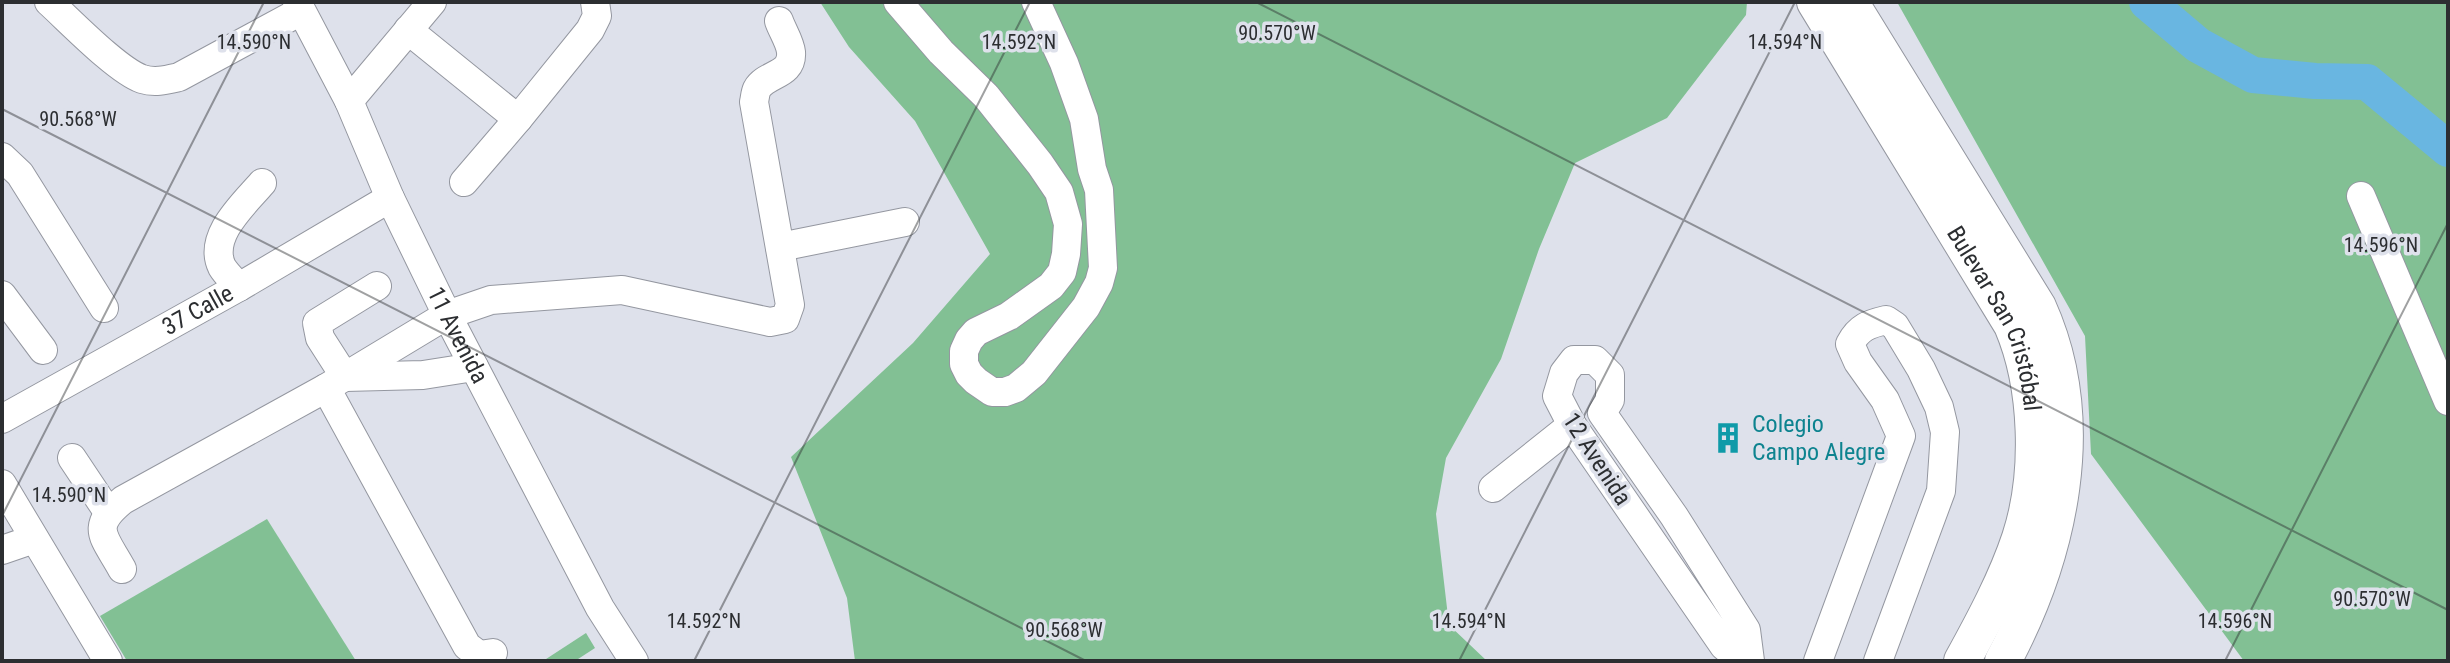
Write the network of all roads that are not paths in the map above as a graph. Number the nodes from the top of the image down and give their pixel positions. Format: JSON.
{"nodes":[{"id":1,"x":49,"y":2,"type":"edge"},
{"id":2,"x":432,"y":2,"type":"edge"},
{"id":3,"x":595,"y":2,"type":"edge"},
{"id":4,"x":898,"y":2,"type":"edge"},
{"id":5,"x":1036,"y":2,"type":"edge"},
{"id":6,"x":1815,"y":2,"type":"edge"},
{"id":7,"x":1850,"y":2,"type":"edge"},
{"id":8,"x":299,"y":6,"type":"edge"},
{"id":9,"x":779,"y":21,"type":"dead end"},
{"id":10,"x":408,"y":30,"type":"junction"},
{"id":11,"x":349,"y":101,"type":"junction"},
{"id":12,"x":518,"y":119,"type":"junction"},
{"id":13,"x":2,"y":157,"type":"edge"},
{"id":14,"x":464,"y":182,"type":"dead end"},
{"id":15,"x":262,"y":183,"type":"dead end"},
{"id":16,"x":2361,"y":196,"type":"dead end"},
{"id":17,"x":390,"y":198,"type":"junction"},
{"id":18,"x":905,"y":222,"type":"dead end"},
{"id":19,"x":780,"y":247,"type":"junction"},
{"id":20,"x":377,"y":286,"type":"dead end"},
{"id":21,"x":239,"y":287,"type":"junction"},
{"id":22,"x":2,"y":295,"type":"edge"},
{"id":23,"x":104,"y":308,"type":"dead end"},
{"id":24,"x":447,"y":315,"type":"junction"},
{"id":25,"x":43,"y":350,"type":"dead end"},
{"id":26,"x":474,"y":367,"type":"junction"},
{"id":27,"x":336,"y":383,"type":"junction"},
{"id":28,"x":2448,"y":401,"type":"edge"},
{"id":29,"x":2,"y":419,"type":"edge"},
{"id":30,"x":1572,"y":425,"type":"junction"},
{"id":31,"x":1945,"y":432,"type":"junction"},
{"id":32,"x":1901,"y":436,"type":"junction"},
{"id":33,"x":72,"y":458,"type":"dead end"},
{"id":34,"x":2,"y":484,"type":"edge"},
{"id":35,"x":1493,"y":488,"type":"dead end"},
{"id":36,"x":108,"y":512,"type":"junction"},
{"id":37,"x":34,"y":539,"type":"junction"},
{"id":38,"x":2,"y":550,"type":"edge"},
{"id":39,"x":122,"y":569,"type":"dead end"},
{"id":40,"x":108,"y":661,"type":"edge"},
{"id":41,"x":478,"y":661,"type":"edge"},
{"id":42,"x":634,"y":661,"type":"edge"},
{"id":43,"x":1742,"y":661,"type":"edge"},
{"id":44,"x":1750,"y":661,"type":"edge"},
{"id":45,"x":1818,"y":661,"type":"edge"},
{"id":46,"x":1878,"y":661,"type":"edge"},
{"id":47,"x":1962,"y":661,"type":"edge"},
{"id":48,"x":2003,"y":661,"type":"edge"}],
"edges":[{"from":1,"to":8,"type":"street"},
{"from":2,"to":10,"type":"street"},
{"from":3,"to":12,"type":"street"},
{"from":4,"to":5,"type":"street"},
{"from":6,"to":47,"type":"main road","name":"Bulevar San Cristóbal"},
{"from":7,"to":48,"type":"main road","name":"Bulevar San Cristóbal"},
{"from":8,"to":11,"type":"street","name":"11 Avenida"},
{"from":9,"to":19,"type":"street"},
{"from":10,"to":11,"type":"street"},
{"from":10,"to":12,"type":"street"},
{"from":11,"to":17,"type":"street","name":"11 Avenida"},
{"from":12,"to":14,"type":"street"},
{"from":13,"to":23,"type":"street"},
{"from":15,"to":21,"type":"street"},
{"from":16,"to":28,"type":"street"},
{"from":17,"to":21,"type":"street","name":"37 Calle"},
{"from":17,"to":24,"type":"street","name":"11 Avenida"},
{"from":18,"to":19,"type":"street"},
{"from":19,"to":24,"type":"street"},
{"from":20,"to":27,"type":"street"},
{"from":21,"to":29,"type":"street","name":"37 Calle"},
{"from":22,"to":25,"type":"street"},
{"from":24,"to":26,"type":"street","name":"11 Avenida"},
{"from":24,"to":27,"type":"street"},
{"from":26,"to":27,"type":"street"},
{"from":26,"to":42,"type":"street","name":"11 Avenida"},
{"from":27,"to":36,"type":"street"},
{"from":27,"to":41,"type":"street"},
{"from":30,"to":35,"type":"street"},
{"from":30,"to":43,"type":"street","name":"12 Avenida"},
{"from":30,"to":44,"type":"street","name":"12 Avenida"},
{"from":31,"to":32,"type":"street"},
{"from":31,"to":32,"type":"street"},
{"from":31,"to":46,"type":"street"},
{"from":32,"to":45,"type":"street"},
{"from":33,"to":36,"type":"street"},
{"from":34,"to":37,"type":"street"},
{"from":36,"to":39,"type":"street"},
{"from":37,"to":38,"type":"street"},
{"from":37,"to":40,"type":"street"}]}
